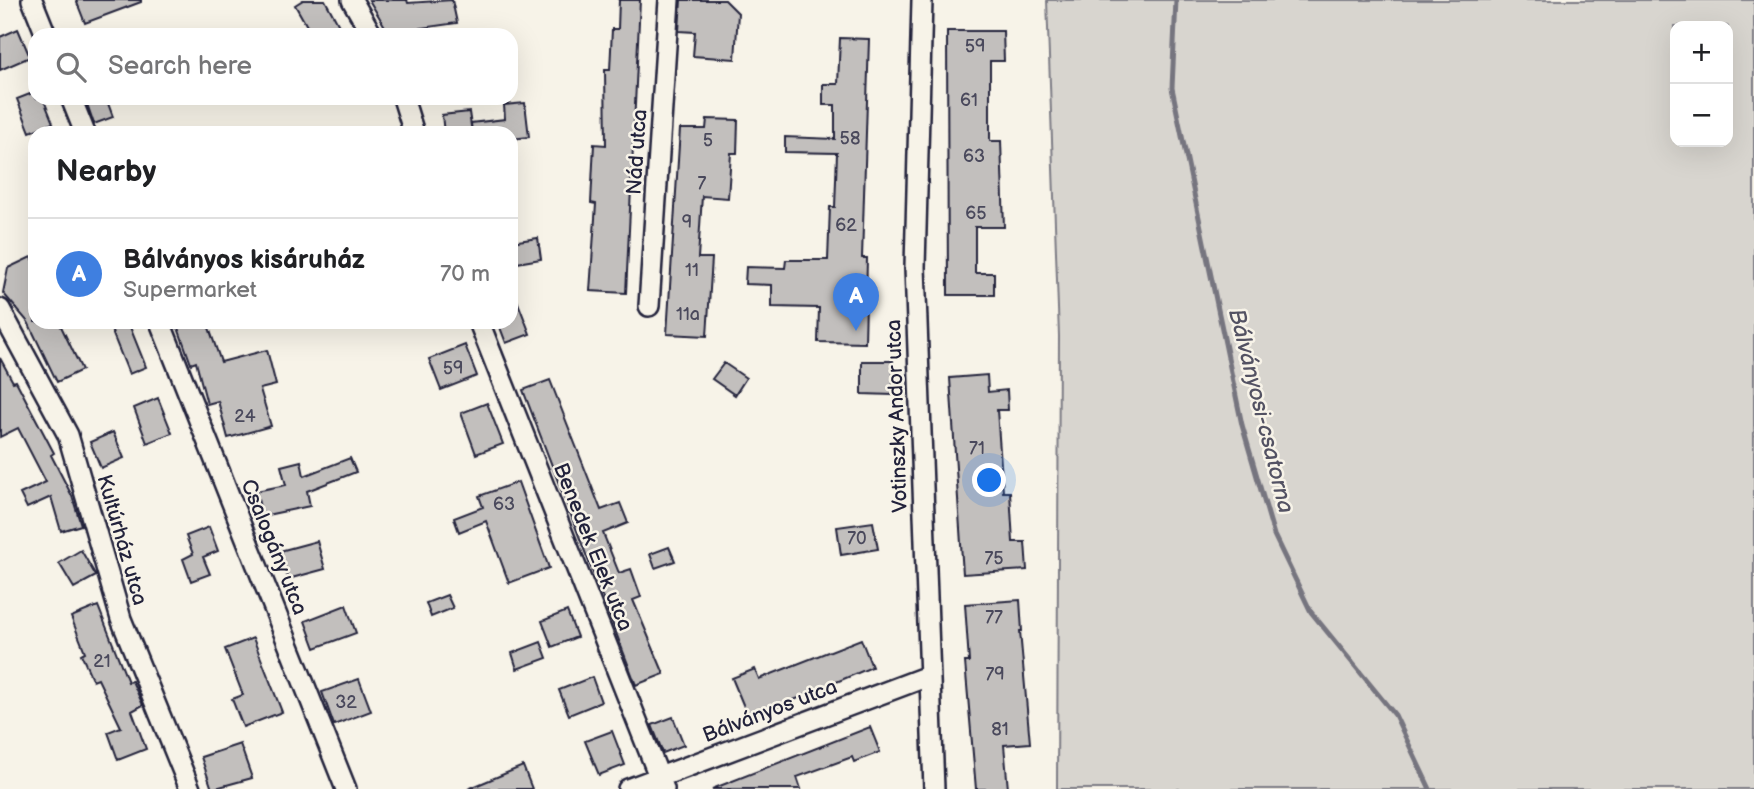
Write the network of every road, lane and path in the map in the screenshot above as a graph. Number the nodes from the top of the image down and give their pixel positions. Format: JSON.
{"nodes":[{"id":1,"x":32,"y":0,"type":"edge"},
{"id":2,"x":352,"y":0,"type":"edge"},
{"id":3,"x":669,"y":0,"type":"edge"},
{"id":4,"x":922,"y":0,"type":"edge"},
{"id":5,"x":43,"y":28,"type":"edge"},
{"id":6,"x":368,"y":28,"type":"edge"},
{"id":7,"x":74,"y":105,"type":"edge"},
{"id":8,"x":405,"y":105,"type":"edge"},
{"id":9,"x":82,"y":126,"type":"edge"},
{"id":10,"x":412,"y":126,"type":"edge"},
{"id":11,"x":649,"y":306,"type":"dead end"},
{"id":12,"x":0,"y":309,"type":"edge"},
{"id":13,"x":163,"y":329,"type":"edge"},
{"id":14,"x":482,"y":329,"type":"edge"},
{"id":15,"x":928,"y":676,"type":"junction"},
{"id":16,"x":661,"y":783,"type":"edge"},
{"id":17,"x":190,"y":789,"type":"edge"},
{"id":18,"x":346,"y":789,"type":"edge"},
{"id":19,"x":628,"y":789,"type":"edge"},
{"id":20,"x":934,"y":789,"type":"edge"}],
"edges":[{"from":1,"to":5,"type":"street"},
{"from":2,"to":6,"type":"street"},
{"from":3,"to":11,"type":"street","name":"Nád utca"},
{"from":4,"to":15,"type":"street","name":"Votinszky Andor utca"},
{"from":7,"to":9,"type":"street"},
{"from":8,"to":10,"type":"street"},
{"from":12,"to":17,"type":"street","name":"Kultúrház utca"},
{"from":13,"to":18,"type":"street","name":"Csalogány utca"},
{"from":14,"to":16,"type":"street","name":"Benedek Elek utca"},
{"from":15,"to":16,"type":"street","name":"Bálványos utca"},
{"from":15,"to":20,"type":"street","name":"Votinszky Andor utca"},
{"from":16,"to":19,"type":"street","name":"Bálványos utca"}]}
